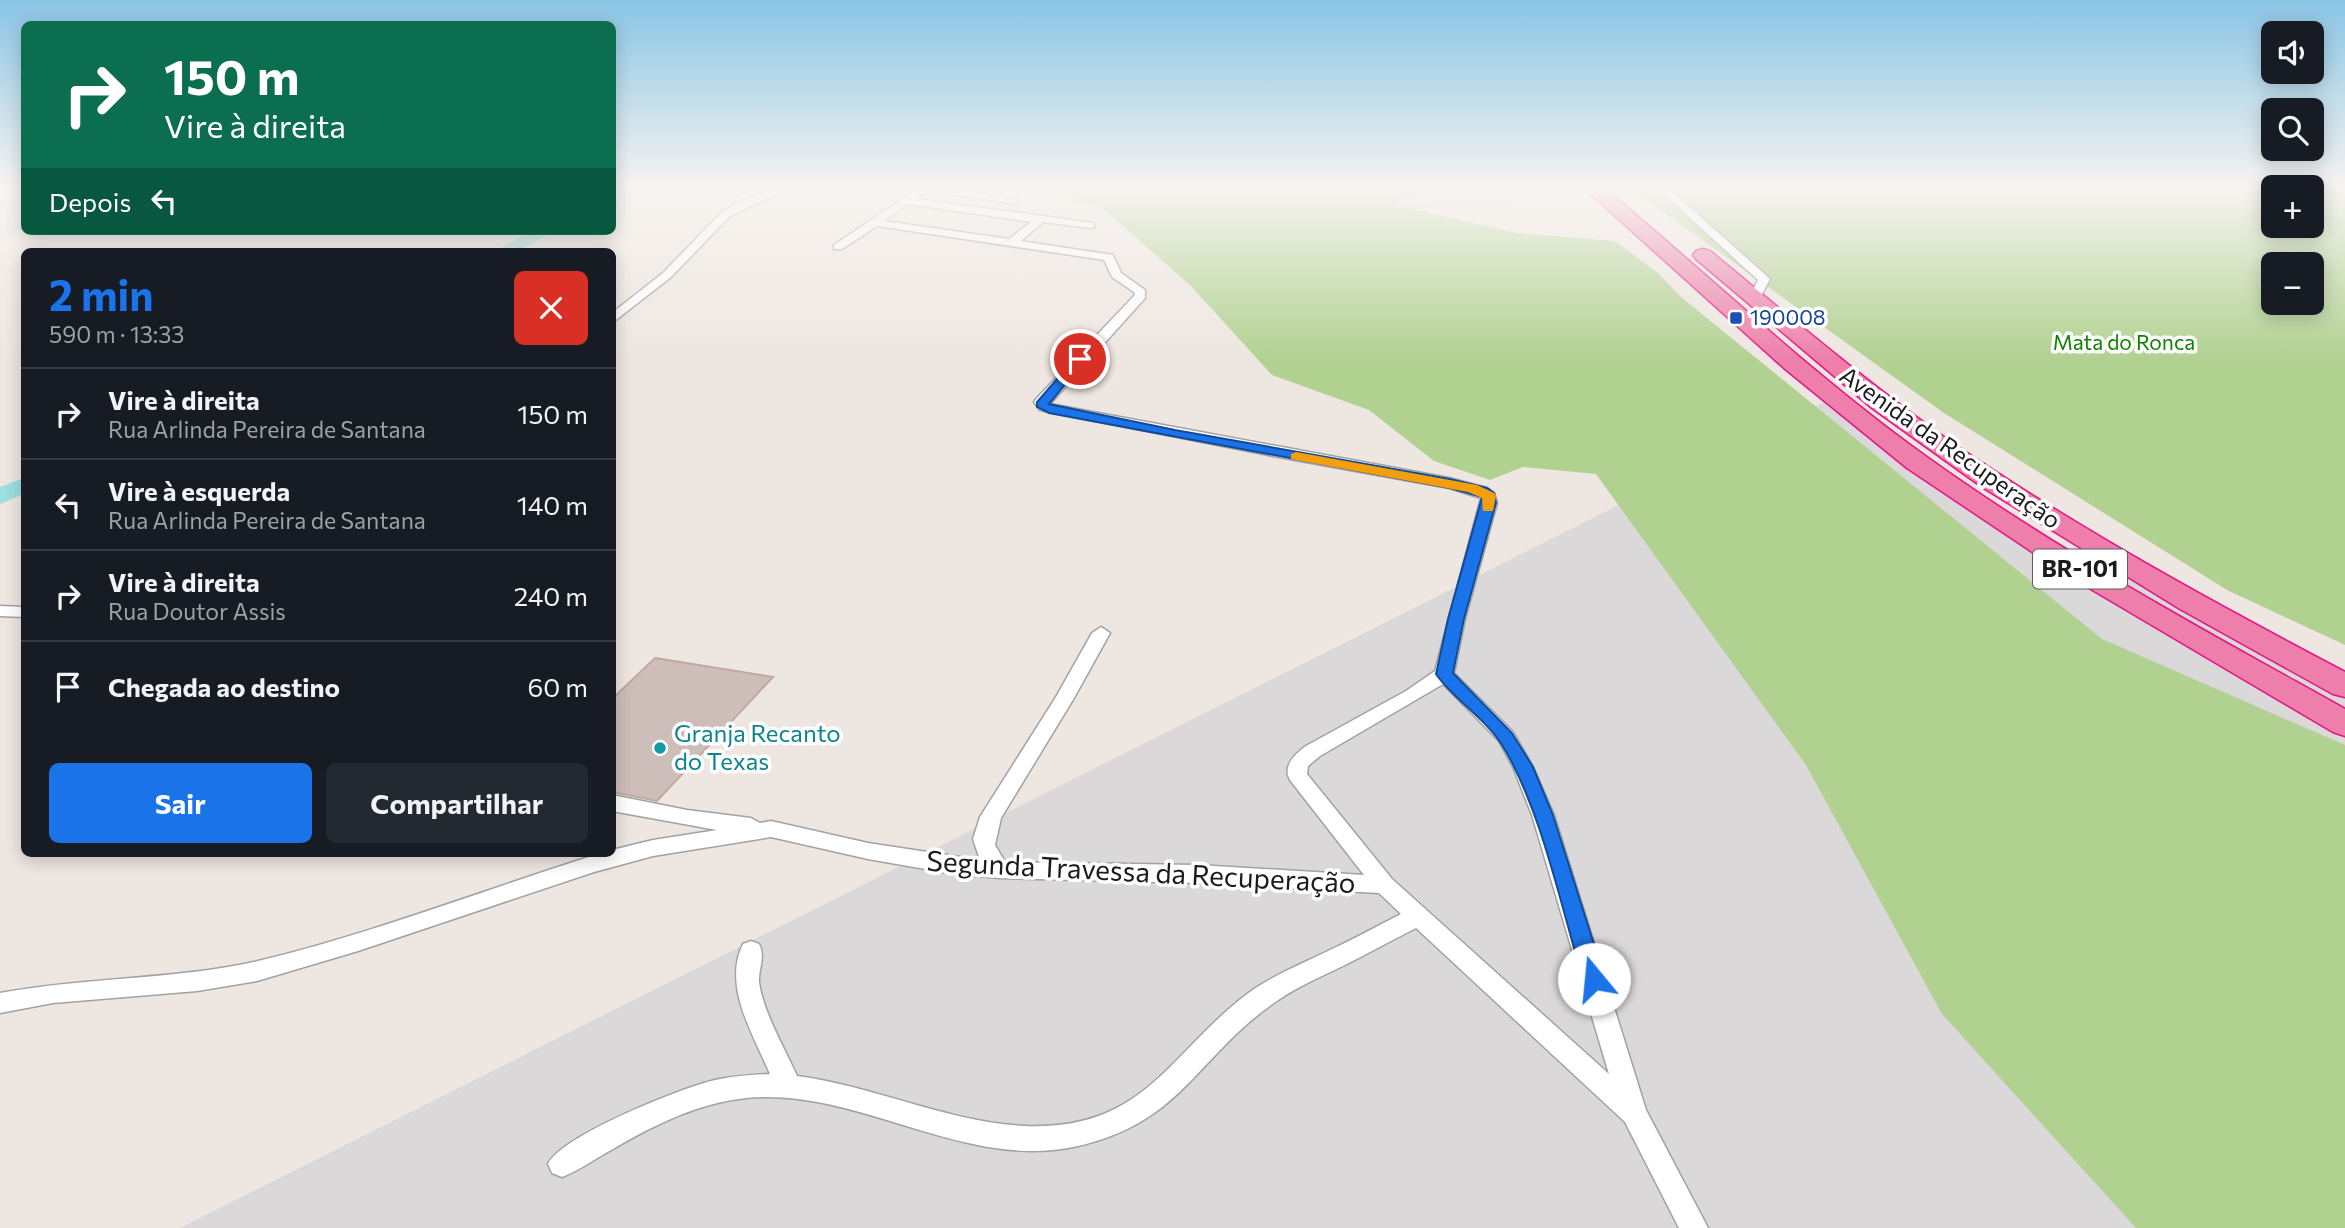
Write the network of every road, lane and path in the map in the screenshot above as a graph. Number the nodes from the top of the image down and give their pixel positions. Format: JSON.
{"nodes":[{"id":1,"x":696,"y":245,"type":"edge"},
{"id":2,"x":1030,"y":245,"type":"edge"},
{"id":3,"x":1658,"y":245,"type":"edge"},
{"id":4,"x":1690,"y":245,"type":"edge"},
{"id":5,"x":1726,"y":245,"type":"edge"},
{"id":6,"x":1754,"y":299,"type":"junction"},
{"id":7,"x":616,"y":316,"type":"edge"},
{"id":8,"x":0,"y":611,"type":"edge"},
{"id":9,"x":21,"y":612,"type":"edge"},
{"id":10,"x":1101,"y":633,"type":"dead end"},
{"id":11,"x":1444,"y":674,"type":"junction"},
{"id":12,"x":2345,"y":686,"type":"edge"},
{"id":13,"x":2345,"y":724,"type":"edge"},
{"id":14,"x":616,"y":804,"type":"edge"},
{"id":15,"x":771,"y":829,"type":"junction"},
{"id":16,"x":999,"y":870,"type":"junction"},
{"id":17,"x":1384,"y":885,"type":"junction"},
{"id":18,"x":1416,"y":917,"type":"junction"},
{"id":19,"x":751,"y":951,"type":"dead end"},
{"id":20,"x":0,"y":1003,"type":"edge"},
{"id":21,"x":789,"y":1087,"type":"junction"},
{"id":22,"x":1634,"y":1113,"type":"junction"},
{"id":23,"x":562,"y":1164,"type":"dead end"},
{"id":24,"x":1694,"y":1228,"type":"edge"}],
"edges":[{"from":1,"to":7,"type":"street"},
{"from":2,"to":11,"type":"street"},
{"from":3,"to":13,"type":"highway","number":"BR-101"},
{"from":4,"to":6,"type":"highway","name":"Avenida da Recuperação","number":"BR-101"},
{"from":5,"to":6,"type":"street"},
{"from":6,"to":12,"type":"highway","name":"Avenida da Recuperação","number":"BR-101"},
{"from":8,"to":9,"type":"street"},
{"from":10,"to":16,"type":"street"},
{"from":11,"to":17,"type":"street","name":"Segunda Travessa da Recuperação"},
{"from":11,"to":22,"type":"street"},
{"from":14,"to":15,"type":"street"},
{"from":15,"to":16,"type":"street","name":"Segunda Travessa da Recuperação"},
{"from":15,"to":20,"type":"street","name":"Segunda Travessa da Recuperação"},
{"from":16,"to":17,"type":"street","name":"Segunda Travessa da Recuperação"},
{"from":17,"to":18,"type":"street","name":"Segunda Travessa da Recuperação"},
{"from":18,"to":21,"type":"street"},
{"from":18,"to":22,"type":"street","name":"Segunda Travessa da Recuperação"},
{"from":19,"to":21,"type":"street"},
{"from":21,"to":23,"type":"street"},
{"from":22,"to":24,"type":"street","name":"Segunda Travessa da Recuperação"}]}
